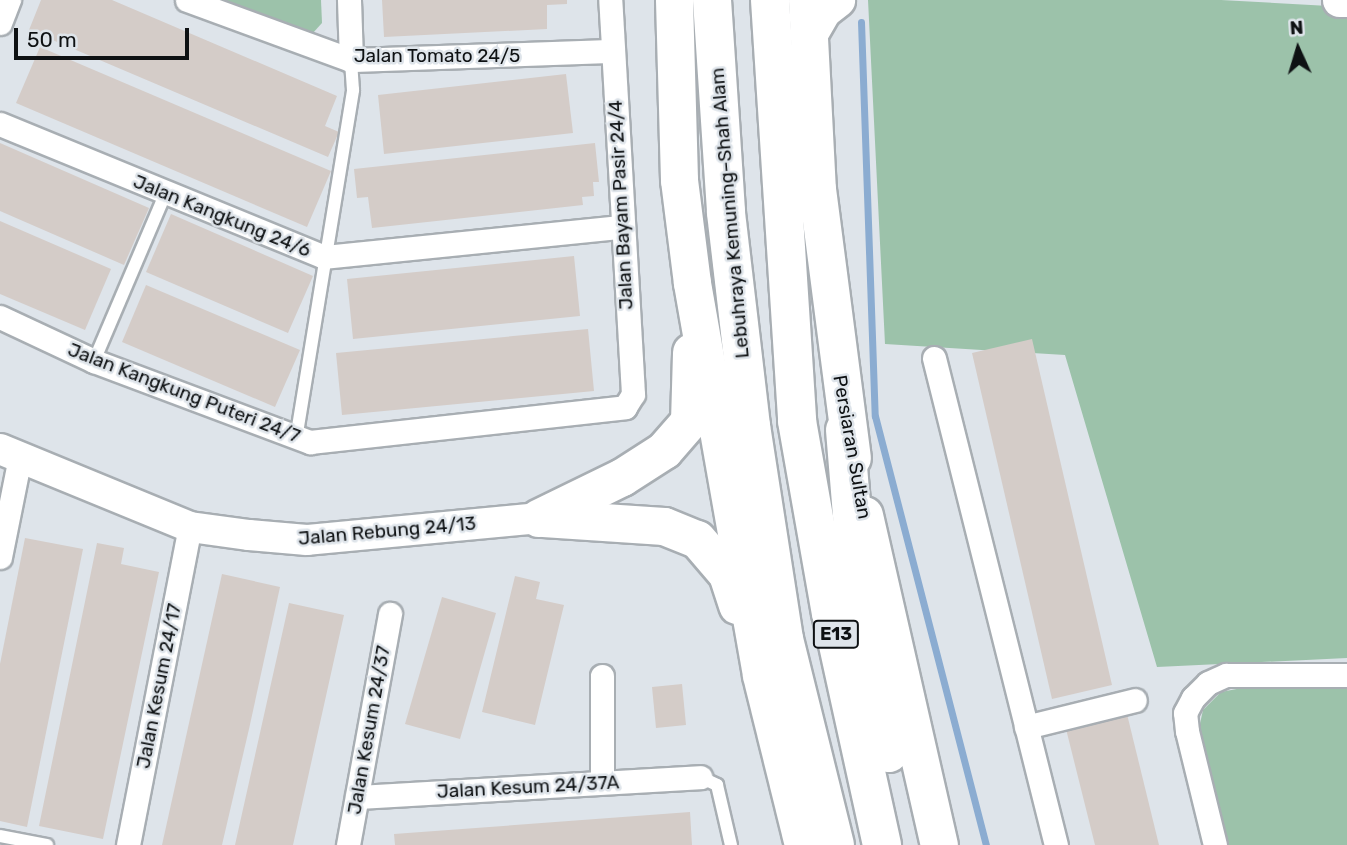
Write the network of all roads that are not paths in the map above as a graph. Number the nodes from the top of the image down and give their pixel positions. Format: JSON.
{"nodes":[{"id":1,"x":9,"y":0,"type":"edge"},
{"id":2,"x":187,"y":0,"type":"edge"},
{"id":3,"x":349,"y":0,"type":"edge"},
{"id":4,"x":610,"y":0,"type":"edge"},
{"id":5,"x":674,"y":0,"type":"edge"},
{"id":6,"x":712,"y":0,"type":"edge"},
{"id":7,"x":770,"y":0,"type":"edge"},
{"id":8,"x":807,"y":0,"type":"edge"},
{"id":9,"x":838,"y":0,"type":"edge"},
{"id":10,"x":1339,"y":0,"type":"edge"},
{"id":11,"x":1347,"y":0,"type":"edge"},
{"id":12,"x":0,"y":23,"type":"edge"},
{"id":13,"x":809,"y":37,"type":"junction"},
{"id":14,"x":612,"y":51,"type":"junction"},
{"id":15,"x":351,"y":60,"type":"junction"},
{"id":16,"x":0,"y":124,"type":"edge"},
{"id":17,"x":166,"y":192,"type":"junction"},
{"id":18,"x":621,"y":227,"type":"junction"},
{"id":19,"x":324,"y":257,"type":"junction"},
{"id":20,"x":692,"y":284,"type":"junction"},
{"id":21,"x":0,"y":317,"type":"edge"},
{"id":22,"x":934,"y":358,"type":"dead end"},
{"id":23,"x":94,"y":360,"type":"junction"},
{"id":24,"x":625,"y":407,"type":"joint"},
{"id":25,"x":845,"y":430,"type":"junction"},
{"id":26,"x":296,"y":440,"type":"junction"},
{"id":27,"x":10,"y":453,"type":"edge"},
{"id":28,"x":538,"y":518,"type":"junction"},
{"id":29,"x":190,"y":527,"type":"junction"},
{"id":30,"x":0,"y":557,"type":"edge"},
{"id":31,"x":390,"y":614,"type":"dead end"},
{"id":32,"x":761,"y":675,"type":"junction"},
{"id":33,"x":1347,"y":675,"type":"edge"},
{"id":34,"x":602,"y":676,"type":"dead end"},
{"id":35,"x":1135,"y":700,"type":"dead end"},
{"id":36,"x":1026,"y":726,"type":"junction"},
{"id":37,"x":700,"y":777,"type":"joint"},
{"id":38,"x":603,"y":782,"type":"junction"},
{"id":39,"x":357,"y":797,"type":"junction"},
{"id":40,"x":0,"y":836,"type":"edge"},
{"id":41,"x":47,"y":845,"type":"edge"},
{"id":42,"x":128,"y":845,"type":"edge"},
{"id":43,"x":348,"y":845,"type":"edge"},
{"id":44,"x":731,"y":845,"type":"edge"},
{"id":45,"x":803,"y":845,"type":"edge"},
{"id":46,"x":835,"y":845,"type":"edge"},
{"id":47,"x":882,"y":845,"type":"edge"},
{"id":48,"x":909,"y":845,"type":"edge"},
{"id":49,"x":939,"y":845,"type":"edge"},
{"id":50,"x":1056,"y":845,"type":"edge"},
{"id":51,"x":1215,"y":845,"type":"edge"}],
"edges":[{"from":1,"to":12,"type":"street"},
{"from":2,"to":15,"type":"street","name":"Jalan Tomato 24/5"},
{"from":3,"to":15,"type":"street"},
{"from":4,"to":14,"type":"street","name":"Jalan Bayam Pasir 24/4"},
{"from":5,"to":20,"type":"main road"},
{"from":6,"to":46,"type":"highway","name":"Lebuhraya Kemuning–Shah Alam","number":"E13"},
{"from":7,"to":47,"type":"highway","number":"E13"},
{"from":8,"to":13,"type":"main road","name":"Persiaran Sultan"},
{"from":9,"to":13,"type":"main road"},
{"from":10,"to":11,"type":"main road"},
{"from":13,"to":25,"type":"main road","name":"Persiaran Sultan"},
{"from":14,"to":15,"type":"street","name":"Jalan Tomato 24/5"},
{"from":14,"to":18,"type":"street","name":"Jalan Bayam Pasir 24/4"},
{"from":15,"to":19,"type":"lane"},
{"from":16,"to":17,"type":"street","name":"Jalan Kangkung 24/6"},
{"from":17,"to":19,"type":"street","name":"Jalan Kangkung 24/6"},
{"from":17,"to":23,"type":"lane"},
{"from":18,"to":19,"type":"street","name":"Jalan Kangkung 24/6"},
{"from":18,"to":24,"type":"street","name":"Jalan Bayam Pasir 24/4"},
{"from":19,"to":26,"type":"lane"},
{"from":20,"to":28,"type":"main road"},
{"from":20,"to":32,"type":"main road"},
{"from":21,"to":23,"type":"street","name":"Jalan Kangkung Puteri 24/7"},
{"from":22,"to":36,"type":"street"},
{"from":23,"to":26,"type":"street","name":"Jalan Kangkung Puteri 24/7"},
{"from":24,"to":26,"type":"street","name":"Jalan Kangkung Puteri 24/7"},
{"from":25,"to":48,"type":"highway"},
{"from":25,"to":49,"type":"main road","name":"Persiaran Sultan"},
{"from":27,"to":29,"type":"street","name":"Jalan Rebung 24/13"},
{"from":27,"to":30,"type":"street"},
{"from":28,"to":29,"type":"street","name":"Jalan Rebung 24/13"},
{"from":28,"to":32,"type":"main road"},
{"from":29,"to":42,"type":"street","name":"Jalan Kesum 24/17"},
{"from":31,"to":39,"type":"street","name":"Jalan Kesum 24/37"},
{"from":32,"to":45,"type":"main road"},
{"from":33,"to":51,"type":"street"},
{"from":34,"to":38,"type":"street"},
{"from":35,"to":36,"type":"street"},
{"from":36,"to":50,"type":"street"},
{"from":37,"to":38,"type":"street","name":"Jalan Kesum 24/37A"},
{"from":37,"to":44,"type":"lane"},
{"from":38,"to":39,"type":"street","name":"Jalan Kesum 24/37A"},
{"from":39,"to":43,"type":"street","name":"Jalan Kesum 24/37"},
{"from":40,"to":41,"type":"lane"}]}
